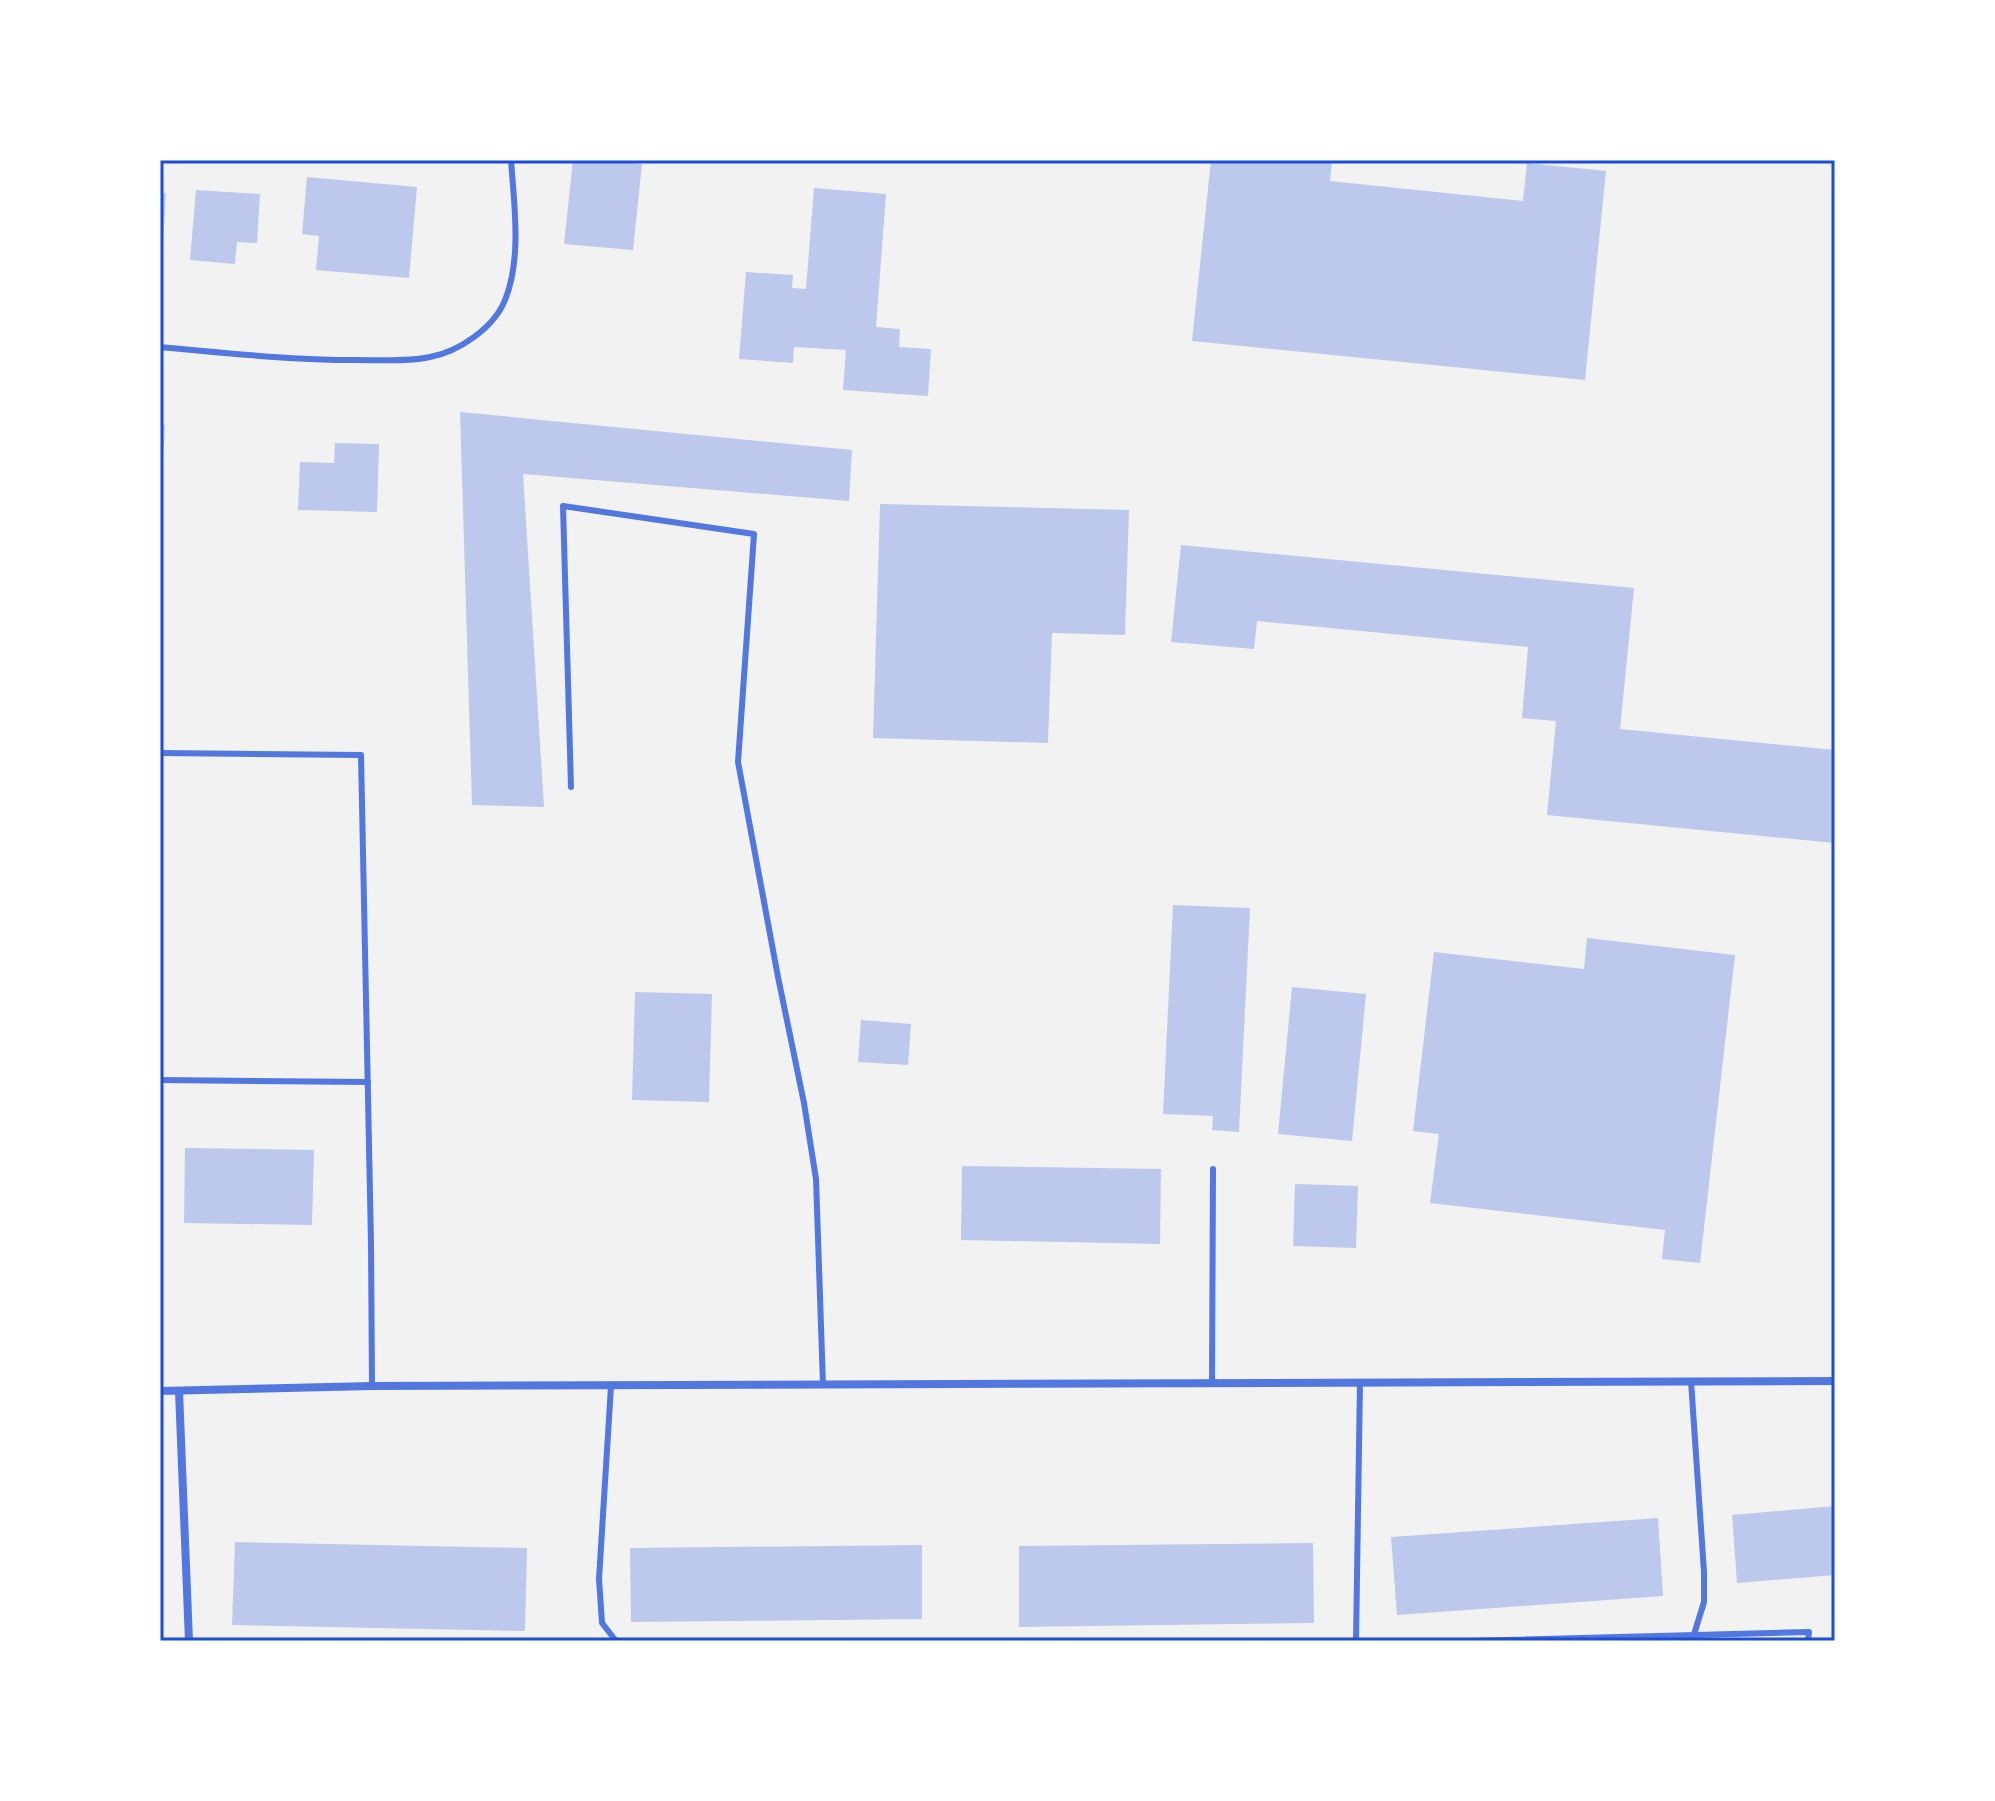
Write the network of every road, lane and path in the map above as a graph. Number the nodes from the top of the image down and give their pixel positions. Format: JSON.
{"nodes":[{"id":1,"x":511,"y":160,"type":"edge"},
{"id":2,"x":160,"y":347,"type":"edge"},
{"id":3,"x":160,"y":753,"type":"edge"},
{"id":4,"x":571,"y":787,"type":"dead end"},
{"id":5,"x":160,"y":1080,"type":"edge"},
{"id":6,"x":368,"y":1082,"type":"junction"},
{"id":7,"x":1213,"y":1169,"type":"dead end"},
{"id":8,"x":1691,"y":1381,"type":"junction"},
{"id":9,"x":1835,"y":1381,"type":"edge"},
{"id":10,"x":1360,"y":1382,"type":"junction"},
{"id":11,"x":1212,"y":1383,"type":"junction"},
{"id":12,"x":823,"y":1385,"type":"junction"},
{"id":13,"x":372,"y":1386,"type":"junction"},
{"id":14,"x":611,"y":1386,"type":"junction"},
{"id":15,"x":160,"y":1391,"type":"edge"},
{"id":16,"x":179,"y":1391,"type":"junction"},
{"id":17,"x":1693,"y":1638,"type":"edge"},
{"id":18,"x":189,"y":1641,"type":"edge"},
{"id":19,"x":616,"y":1641,"type":"edge"},
{"id":20,"x":1356,"y":1641,"type":"edge"},
{"id":21,"x":1467,"y":1641,"type":"edge"},
{"id":22,"x":1808,"y":1641,"type":"edge"}],
"edges":[{"from":1,"to":2,"type":"lane"},
{"from":3,"to":6,"type":"lane"},
{"from":4,"to":12,"type":"lane"},
{"from":5,"to":6,"type":"lane"},
{"from":6,"to":13,"type":"lane"},
{"from":7,"to":11,"type":"lane"},
{"from":8,"to":9,"type":"street"},
{"from":8,"to":10,"type":"street"},
{"from":8,"to":17,"type":"lane"},
{"from":10,"to":11,"type":"street"},
{"from":10,"to":20,"type":"lane"},
{"from":11,"to":12,"type":"street"},
{"from":12,"to":14,"type":"street"},
{"from":13,"to":14,"type":"street"},
{"from":13,"to":16,"type":"street"},
{"from":14,"to":19,"type":"lane"},
{"from":15,"to":16,"type":"street"},
{"from":16,"to":18,"type":"street"},
{"from":17,"to":21,"type":"lane"},
{"from":17,"to":22,"type":"lane"}]}
